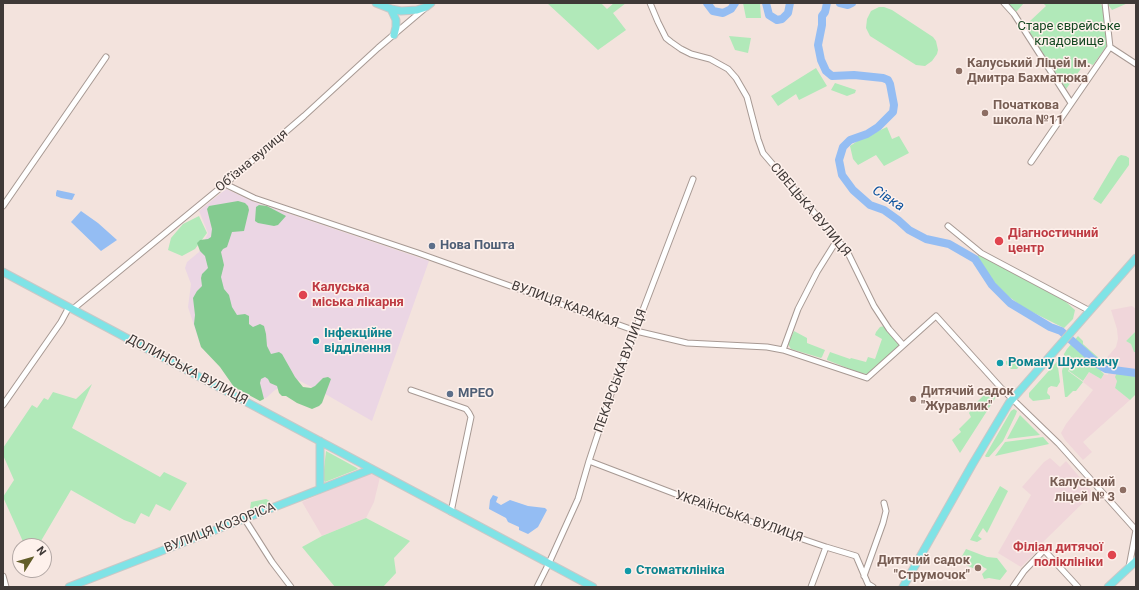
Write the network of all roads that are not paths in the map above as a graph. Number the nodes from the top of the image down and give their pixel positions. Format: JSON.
{"nodes":[{"id":1,"x":376,"y":3,"type":"edge"},
{"id":2,"x":650,"y":3,"type":"edge"},
{"id":3,"x":1004,"y":3,"type":"edge"},
{"id":4,"x":1105,"y":3,"type":"edge"},
{"id":5,"x":428,"y":5,"type":"edge"},
{"id":6,"x":391,"y":9,"type":"junction"},
{"id":7,"x":394,"y":35,"type":"junction"},
{"id":8,"x":1110,"y":47,"type":"junction"},
{"id":9,"x":106,"y":57,"type":"dead end"},
{"id":10,"x":1136,"y":64,"type":"edge"},
{"id":11,"x":1071,"y":103,"type":"junction"},
{"id":12,"x":1031,"y":162,"type":"dead end"},
{"id":13,"x":693,"y":179,"type":"dead end"},
{"id":14,"x":225,"y":184,"type":"junction"},
{"id":15,"x":3,"y":206,"type":"edge"},
{"id":16,"x":948,"y":226,"type":"dead end"},
{"id":17,"x":837,"y":240,"type":"junction"},
{"id":18,"x":1136,"y":258,"type":"edge"},
{"id":19,"x":3,"y":272,"type":"edge"},
{"id":20,"x":71,"y":308,"type":"junction"},
{"id":21,"x":1090,"y":311,"type":"junction"},
{"id":22,"x":636,"y":331,"type":"junction"},
{"id":23,"x":903,"y":345,"type":"junction"},
{"id":24,"x":783,"y":350,"type":"junction"},
{"id":25,"x":411,"y":390,"type":"dead end"},
{"id":26,"x":1013,"y":399,"type":"junction"},
{"id":27,"x":3,"y":405,"type":"edge"},
{"id":28,"x":320,"y":441,"type":"junction"},
{"id":29,"x":589,"y":461,"type":"junction"},
{"id":30,"x":372,"y":469,"type":"junction"},
{"id":31,"x":320,"y":489,"type":"junction"},
{"id":32,"x":884,"y":503,"type":"dead end"},
{"id":33,"x":451,"y":512,"type":"junction"},
{"id":34,"x":244,"y":518,"type":"junction"},
{"id":35,"x":1136,"y":530,"type":"edge"},
{"id":36,"x":826,"y":547,"type":"junction"},
{"id":37,"x":1136,"y":561,"type":"edge"},
{"id":38,"x":549,"y":564,"type":"junction"},
{"id":39,"x":1129,"y":567,"type":"junction"},
{"id":40,"x":3,"y":576,"type":"edge"},
{"id":41,"x":864,"y":576,"type":"junction"},
{"id":42,"x":6,"y":587,"type":"edge"},
{"id":43,"x":69,"y":587,"type":"edge"},
{"id":44,"x":291,"y":587,"type":"edge"},
{"id":45,"x":537,"y":587,"type":"edge"},
{"id":46,"x":593,"y":587,"type":"edge"},
{"id":47,"x":811,"y":587,"type":"edge"},
{"id":48,"x":873,"y":587,"type":"edge"},
{"id":49,"x":903,"y":587,"type":"edge"},
{"id":50,"x":1013,"y":587,"type":"edge"},
{"id":51,"x":1078,"y":587,"type":"edge"},
{"id":52,"x":1108,"y":587,"type":"edge"}],
"edges":[{"from":1,"to":6,"type":"main road","name":"Обʼїзна вулиця"},
{"from":2,"to":17,"type":"street","name":"СІВЕЦЬКА ВУЛИЦЯ"},
{"from":3,"to":11,"type":"street"},
{"from":4,"to":8,"type":"street"},
{"from":5,"to":6,"type":"main road","name":"Обʼїзна вулиця"},
{"from":5,"to":7,"type":"street","name":"Обʼїзна вулиця"},
{"from":6,"to":7,"type":"main road"},
{"from":7,"to":14,"type":"street","name":"Обʼїзна вулиця"},
{"from":8,"to":10,"type":"street"},
{"from":8,"to":11,"type":"street"},
{"from":9,"to":15,"type":"street"},
{"from":11,"to":12,"type":"street"},
{"from":13,"to":22,"type":"street","name":"ПЕКАРСЬКА ВУЛИЦЯ"},
{"from":14,"to":20,"type":"street","name":"Обʼїзна вулиця"},
{"from":14,"to":22,"type":"street","name":"ВУЛИЦЯ КАРАКАЯ"},
{"from":16,"to":21,"type":"street"},
{"from":17,"to":23,"type":"street","name":"СІВЕЦЬКА ВУЛИЦЯ"},
{"from":17,"to":24,"type":"street"},
{"from":18,"to":21,"type":"main road"},
{"from":19,"to":20,"type":"main road","name":"ДОЛИНСЬКА ВУЛИЦЯ"},
{"from":20,"to":27,"type":"street"},
{"from":20,"to":28,"type":"main road","name":"ДОЛИНСЬКА ВУЛИЦЯ"},
{"from":21,"to":26,"type":"main road"},
{"from":22,"to":24,"type":"street","name":"ВУЛИЦЯ КАРАКАЯ"},
{"from":22,"to":29,"type":"street","name":"ПЕКАРСЬКА ВУЛИЦЯ"},
{"from":23,"to":24,"type":"street","name":"ВУЛИЦЯ КАРАКАЯ"},
{"from":23,"to":26,"type":"street"},
{"from":25,"to":33,"type":"street"},
{"from":26,"to":35,"type":"street"},
{"from":26,"to":49,"type":"main road"},
{"from":28,"to":30,"type":"main road","name":"ДОЛИНСЬКА ВУЛИЦЯ"},
{"from":28,"to":31,"type":"main road"},
{"from":29,"to":36,"type":"street","name":"УКРАЇНСЬКА ВУЛИЦЯ"},
{"from":29,"to":38,"type":"street","name":"ПЕКАРСЬКА ВУЛИЦЯ"},
{"from":30,"to":31,"type":"main road","name":"ВУЛИЦЯ КОЗОРІСА"},
{"from":30,"to":33,"type":"main road","name":"ДОЛИНСЬКА ВУЛИЦЯ"},
{"from":31,"to":34,"type":"main road","name":"ВУЛИЦЯ КОЗОРІСА"},
{"from":32,"to":41,"type":"street"},
{"from":33,"to":38,"type":"main road","name":"ДОЛИНСЬКА ВУЛИЦЯ"},
{"from":34,"to":43,"type":"main road","name":"ВУЛИЦЯ КОЗОРІСА"},
{"from":34,"to":44,"type":"street"},
{"from":35,"to":39,"type":"street"},
{"from":36,"to":41,"type":"street","name":"УКРАЇНСЬКА ВУЛИЦЯ"},
{"from":36,"to":47,"type":"street"},
{"from":37,"to":39,"type":"main road"},
{"from":38,"to":45,"type":"street","name":"ПЕКАРСЬКА ВУЛИЦЯ"},
{"from":38,"to":46,"type":"main road","name":"ДОЛИНСЬКА ВУЛИЦЯ"},
{"from":39,"to":52,"type":"main road"},
{"from":40,"to":42,"type":"street"},
{"from":41,"to":48,"type":"street","name":"УКРАЇНСЬКА ВУЛИЦЯ"},
{"from":50,"to":51,"type":"street"}]}
